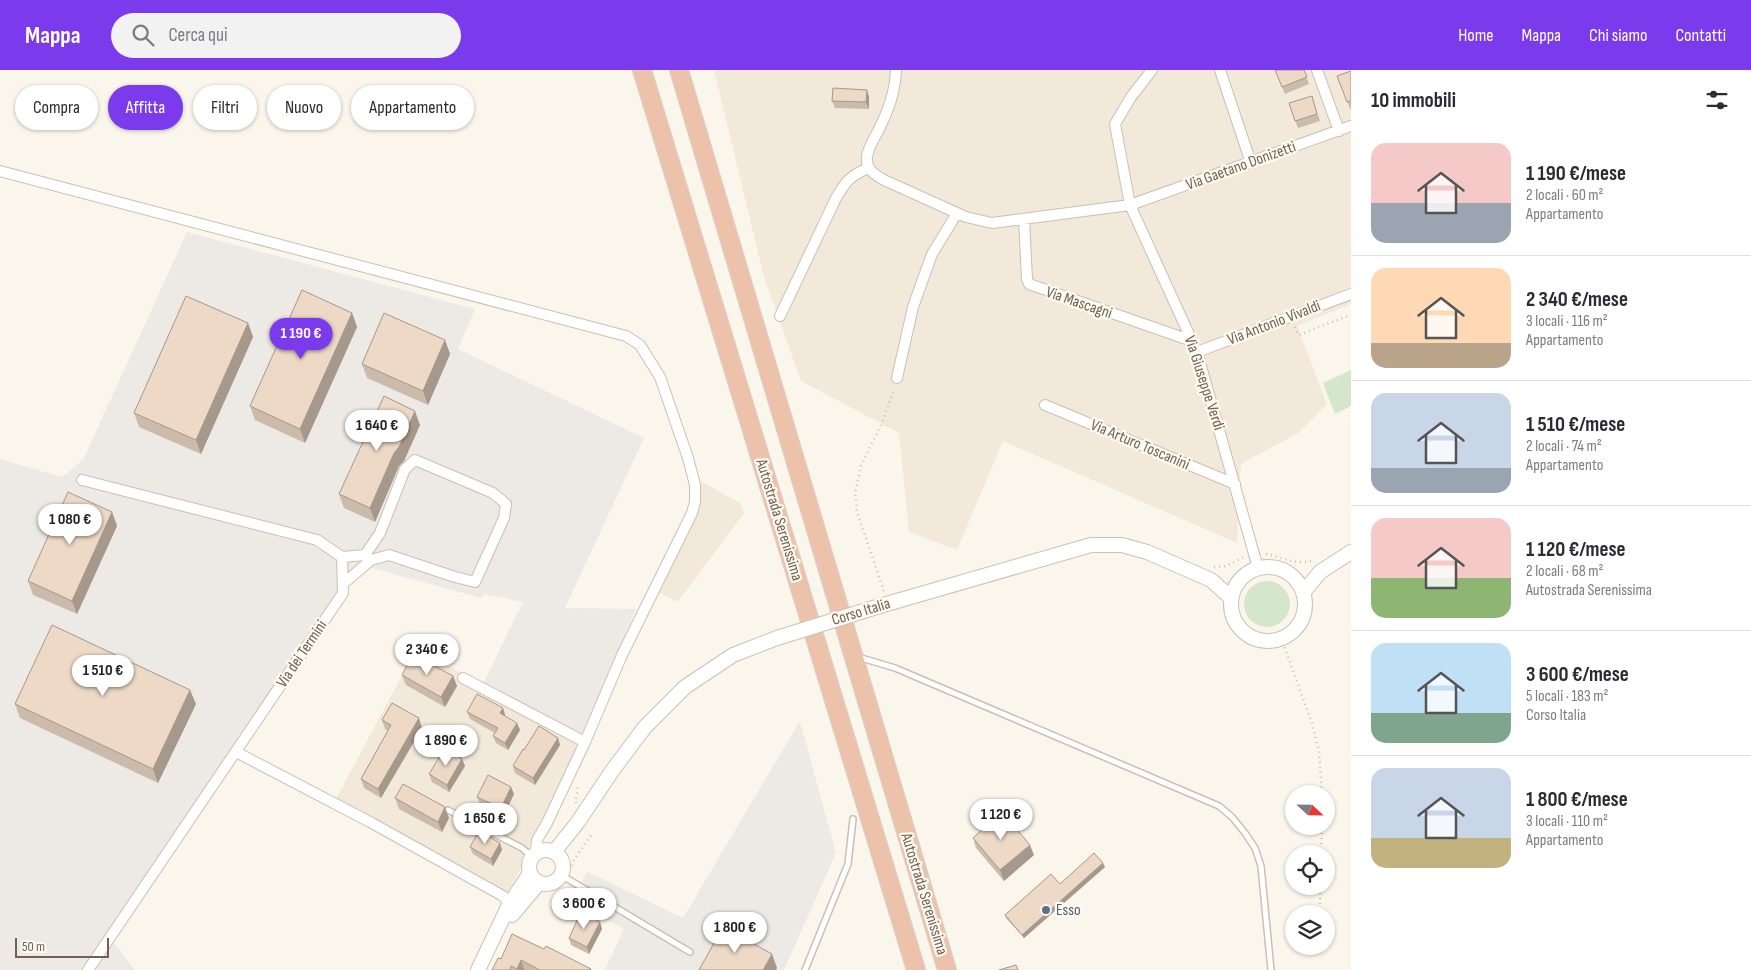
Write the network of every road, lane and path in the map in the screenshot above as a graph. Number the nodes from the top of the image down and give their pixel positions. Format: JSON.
{"nodes":[{"id":1,"x":642,"y":70,"type":"edge"},
{"id":2,"x":679,"y":70,"type":"edge"},
{"id":3,"x":896,"y":70,"type":"edge"},
{"id":4,"x":1152,"y":70,"type":"edge"},
{"id":5,"x":1220,"y":70,"type":"edge"},
{"id":6,"x":1318,"y":70,"type":"edge"},
{"id":7,"x":1351,"y":126,"type":"edge"},
{"id":8,"x":1339,"y":131,"type":"junction"},
{"id":9,"x":1251,"y":163,"type":"junction"},
{"id":10,"x":868,"y":168,"type":"junction"},
{"id":11,"x":0,"y":171,"type":"edge"},
{"id":12,"x":1130,"y":205,"type":"junction"},
{"id":13,"x":957,"y":213,"type":"junction"},
{"id":14,"x":1024,"y":219,"type":"junction"},
{"id":15,"x":1350,"y":296,"type":"edge"},
{"id":16,"x":1351,"y":315,"type":"edge"},
{"id":17,"x":780,"y":316,"type":"dead end"},
{"id":18,"x":1291,"y":316,"type":"junction"},
{"id":19,"x":1192,"y":341,"type":"junction"},
{"id":20,"x":1197,"y":352,"type":"junction"},
{"id":21,"x":897,"y":378,"type":"joint"},
{"id":22,"x":1045,"y":405,"type":"dead end"},
{"id":23,"x":82,"y":480,"type":"dead end"},
{"id":24,"x":1235,"y":484,"type":"junction"},
{"id":25,"x":1351,"y":552,"type":"edge"},
{"id":26,"x":1255,"y":554,"type":"junction"},
{"id":27,"x":342,"y":557,"type":"junction"},
{"id":28,"x":1317,"y":566,"type":"junction"},
{"id":29,"x":1258,"y":568,"type":"junction"},
{"id":30,"x":1211,"y":573,"type":"junction"},
{"id":31,"x":1292,"y":576,"type":"junction"},
{"id":32,"x":1240,"y":580,"type":"junction"},
{"id":33,"x":343,"y":584,"type":"junction"},
{"id":34,"x":1303,"y":593,"type":"junction"},
{"id":35,"x":1231,"y":598,"type":"junction"},
{"id":36,"x":884,"y":600,"type":"junction"},
{"id":37,"x":1281,"y":638,"type":"junction"},
{"id":38,"x":852,"y":655,"type":"junction"},
{"id":39,"x":463,"y":678,"type":"dead end"},
{"id":40,"x":585,"y":742,"type":"junction"},
{"id":41,"x":236,"y":752,"type":"junction"},
{"id":42,"x":1321,"y":785,"type":"edge"},
{"id":43,"x":448,"y":810,"type":"dead end"},
{"id":44,"x":853,"y":819,"type":"dead end"},
{"id":45,"x":592,"y":834,"type":"dead end"},
{"id":46,"x":534,"y":855,"type":"junction"},
{"id":47,"x":557,"y":856,"type":"junction"},
{"id":48,"x":562,"y":876,"type":"junction"},
{"id":49,"x":534,"y":878,"type":"junction"},
{"id":50,"x":512,"y":907,"type":"junction"},
{"id":51,"x":690,"y":952,"type":"dead end"},
{"id":52,"x":88,"y":970,"type":"edge"},
{"id":53,"x":479,"y":970,"type":"edge"},
{"id":54,"x":805,"y":970,"type":"edge"},
{"id":55,"x":916,"y":970,"type":"edge"},
{"id":56,"x":947,"y":970,"type":"edge"},
{"id":57,"x":1271,"y":970,"type":"edge"}],
"edges":[{"from":1,"to":55,"type":"highway","name":"Autostrada Serenissima"},
{"from":2,"to":38,"type":"highway","name":"Autostrada Serenissima"},
{"from":3,"to":10,"type":"street"},
{"from":4,"to":12,"type":"street","name":"Via Giuseppe Verdi"},
{"from":5,"to":9,"type":"street"},
{"from":6,"to":8,"type":"street"},
{"from":7,"to":8,"type":"street","name":"Via Gaetano Donizetti"},
{"from":8,"to":9,"type":"street","name":"Via Gaetano Donizetti"},
{"from":9,"to":12,"type":"street","name":"Via Gaetano Donizetti"},
{"from":10,"to":13,"type":"street","name":"Via Gaetano Donizetti"},
{"from":10,"to":17,"type":"street"},
{"from":11,"to":40,"type":"street"},
{"from":12,"to":14,"type":"street","name":"Via Gaetano Donizetti"},
{"from":12,"to":19,"type":"street","name":"Via Giuseppe Verdi"},
{"from":13,"to":14,"type":"street","name":"Via Gaetano Donizetti"},
{"from":13,"to":21,"type":"street"},
{"from":14,"to":19,"type":"street","name":"Via Mascagni"},
{"from":15,"to":18,"type":"street","name":"Via Antonio Vivaldi"},
{"from":16,"to":18,"type":"path"},
{"from":18,"to":20,"type":"street","name":"Via Antonio Vivaldi"},
{"from":19,"to":20,"type":"street","name":"Via Giuseppe Verdi"},
{"from":20,"to":24,"type":"street","name":"Via Giuseppe Verdi"},
{"from":21,"to":36,"type":"path"},
{"from":22,"to":24,"type":"street","name":"Via Arturo Toscanini"},
{"from":23,"to":27,"type":"street"},
{"from":24,"to":26,"type":"street","name":"Via Giuseppe Verdi"},
{"from":25,"to":28,"type":"street"},
{"from":26,"to":28,"type":"path"},
{"from":26,"to":29,"type":"street","name":"Via Giuseppe Verdi"},
{"from":26,"to":30,"type":"path"},
{"from":27,"to":33,"type":"street","name":"Via dei Termini"},
{"from":27,"to":33,"type":"street"},
{"from":28,"to":31,"type":"street"},
{"from":28,"to":34,"type":"street"},
{"from":29,"to":31,"type":"street"},
{"from":29,"to":32,"type":"street"},
{"from":30,"to":32,"type":"street","name":"Corso Italia"},
{"from":30,"to":35,"type":"street","name":"Corso Italia"},
{"from":30,"to":36,"type":"street","name":"Corso Italia"},
{"from":31,"to":34,"type":"street"},
{"from":32,"to":35,"type":"street"},
{"from":33,"to":41,"type":"street","name":"Via dei Termini"},
{"from":34,"to":37,"type":"street"},
{"from":35,"to":37,"type":"street"},
{"from":36,"to":47,"type":"street","name":"Corso Italia","bridge":true},
{"from":37,"to":42,"type":"path"},
{"from":38,"to":56,"type":"highway","name":"Autostrada Serenissima"},
{"from":38,"to":57,"type":"lane"},
{"from":39,"to":40,"type":"street"},
{"from":40,"to":46,"type":"street"},
{"from":41,"to":50,"type":"street"},
{"from":41,"to":52,"type":"street","name":"Via dei Termini"},
{"from":43,"to":46,"type":"lane"},
{"from":44,"to":54,"type":"lane"},
{"from":45,"to":48,"type":"path"},
{"from":46,"to":47,"type":"street"},
{"from":46,"to":49,"type":"street"},
{"from":47,"to":48,"type":"street","name":"Corso Italia"},
{"from":48,"to":49,"type":"street"},
{"from":48,"to":51,"type":"lane"},
{"from":49,"to":50,"type":"street"},
{"from":50,"to":53,"type":"street"}]}
